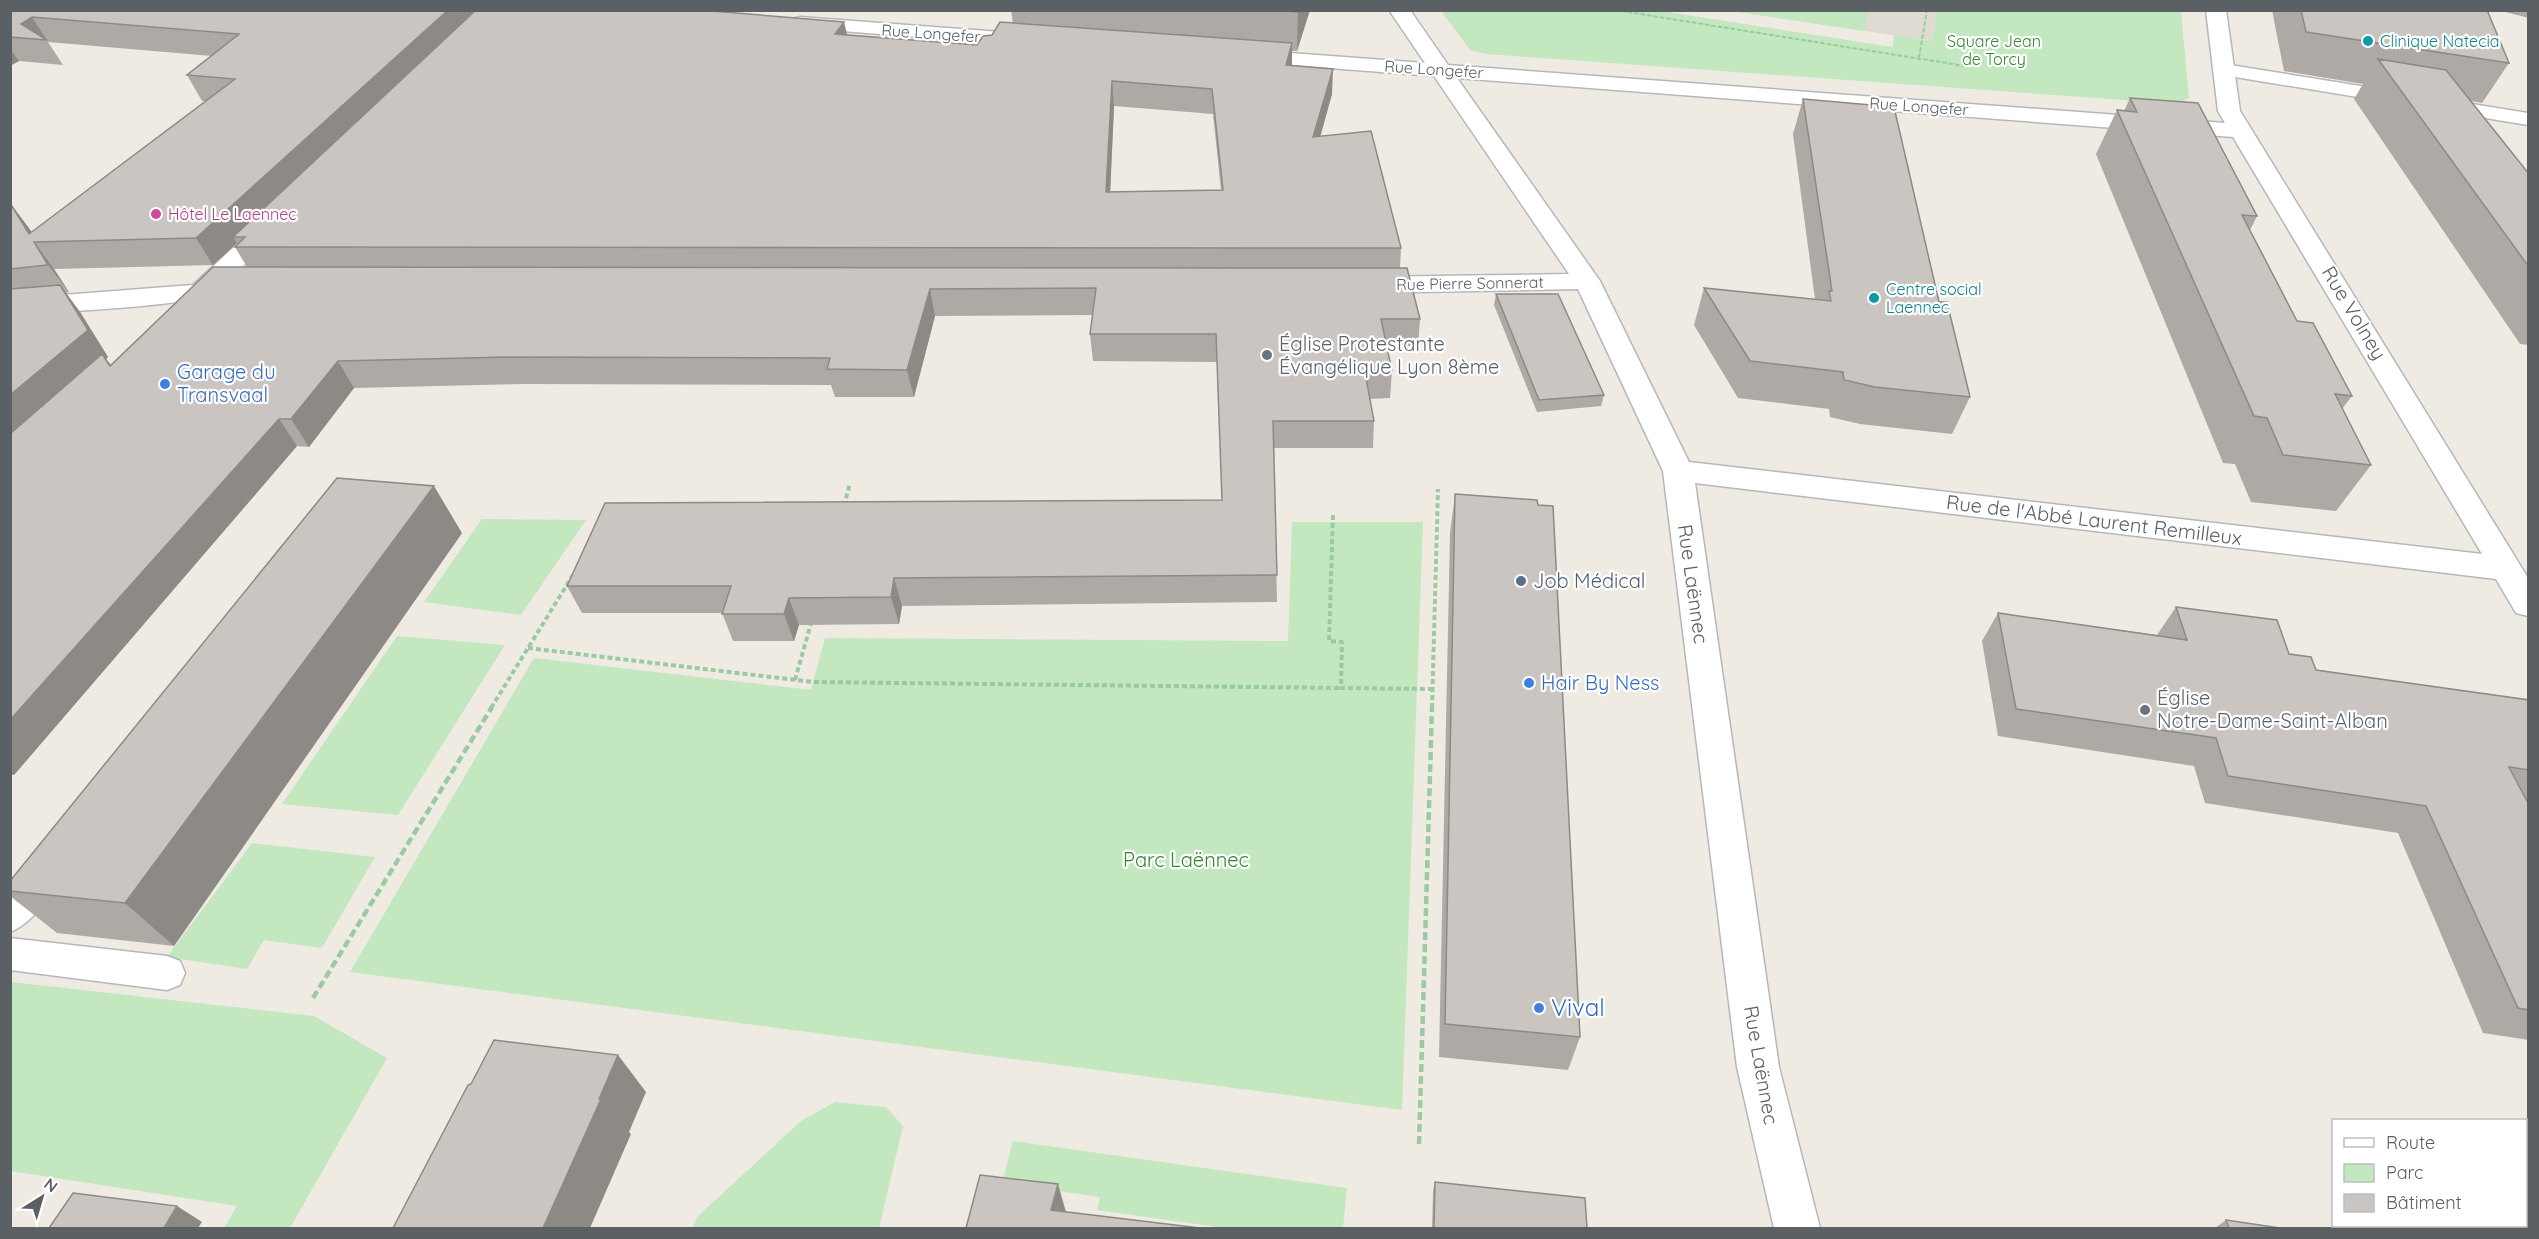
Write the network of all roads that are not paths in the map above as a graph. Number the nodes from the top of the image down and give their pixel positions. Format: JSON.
{"nodes":[{"id":1,"x":1399,"y":10,"type":"edge"},
{"id":2,"x":2216,"y":10,"type":"edge"},
{"id":3,"x":780,"y":22,"type":"edge"},
{"id":4,"x":1042,"y":41,"type":"edge"},
{"id":5,"x":1233,"y":55,"type":"edge"},
{"id":6,"x":1440,"y":70,"type":"junction"},
{"id":7,"x":2224,"y":70,"type":"junction"},
{"id":8,"x":2529,"y":119,"type":"edge"},
{"id":9,"x":2243,"y":131,"type":"junction"},
{"id":10,"x":290,"y":208,"type":"edge"},
{"id":11,"x":1587,"y":281,"type":"junction"},
{"id":12,"x":249,"y":284,"type":"edge"},
{"id":13,"x":1340,"y":285,"type":"edge"},
{"id":14,"x":202,"y":292,"type":"junction"},
{"id":15,"x":10,"y":307,"type":"edge"},
{"id":16,"x":172,"y":318,"type":"edge"},
{"id":17,"x":1678,"y":471,"type":"junction"},
{"id":18,"x":2509,"y":569,"type":"junction"},
{"id":19,"x":2529,"y":604,"type":"edge"},
{"id":20,"x":63,"y":852,"type":"edge"},
{"id":21,"x":10,"y":916,"type":"edge"},
{"id":22,"x":10,"y":954,"type":"edge"},
{"id":23,"x":166,"y":973,"type":"dead end"},
{"id":24,"x":1797,"y":1228,"type":"edge"}],
"edges":[{"from":1,"to":6,"type":"street","name":"Rue Laënnec"},
{"from":2,"to":7,"type":"street","name":"Rue Volney"},
{"from":3,"to":4,"type":"street","name":"Rue Longefer"},
{"from":5,"to":6,"type":"street","name":"Rue Longefer"},
{"from":6,"to":9,"type":"street","name":"Rue Longefer"},
{"from":6,"to":11,"type":"street","name":"Rue Laënnec"},
{"from":7,"to":8,"type":"lane"},
{"from":7,"to":9,"type":"street","name":"Rue Volney"},
{"from":9,"to":18,"type":"street","name":"Rue Volney"},
{"from":10,"to":14,"type":"street"},
{"from":11,"to":13,"type":"street","name":"Rue Pierre Sonnerat"},
{"from":11,"to":17,"type":"street","name":"Rue Laënnec"},
{"from":12,"to":14,"type":"street"},
{"from":14,"to":15,"type":"street"},
{"from":14,"to":16,"type":"street"},
{"from":17,"to":18,"type":"street","name":"Rue de l'Abbé Laurent Remilleux"},
{"from":17,"to":24,"type":"street","name":"Rue Laënnec"},
{"from":18,"to":19,"type":"street","name":"Rue Volney"},
{"from":20,"to":21,"type":"lane"},
{"from":22,"to":23,"type":"lane"}]}
